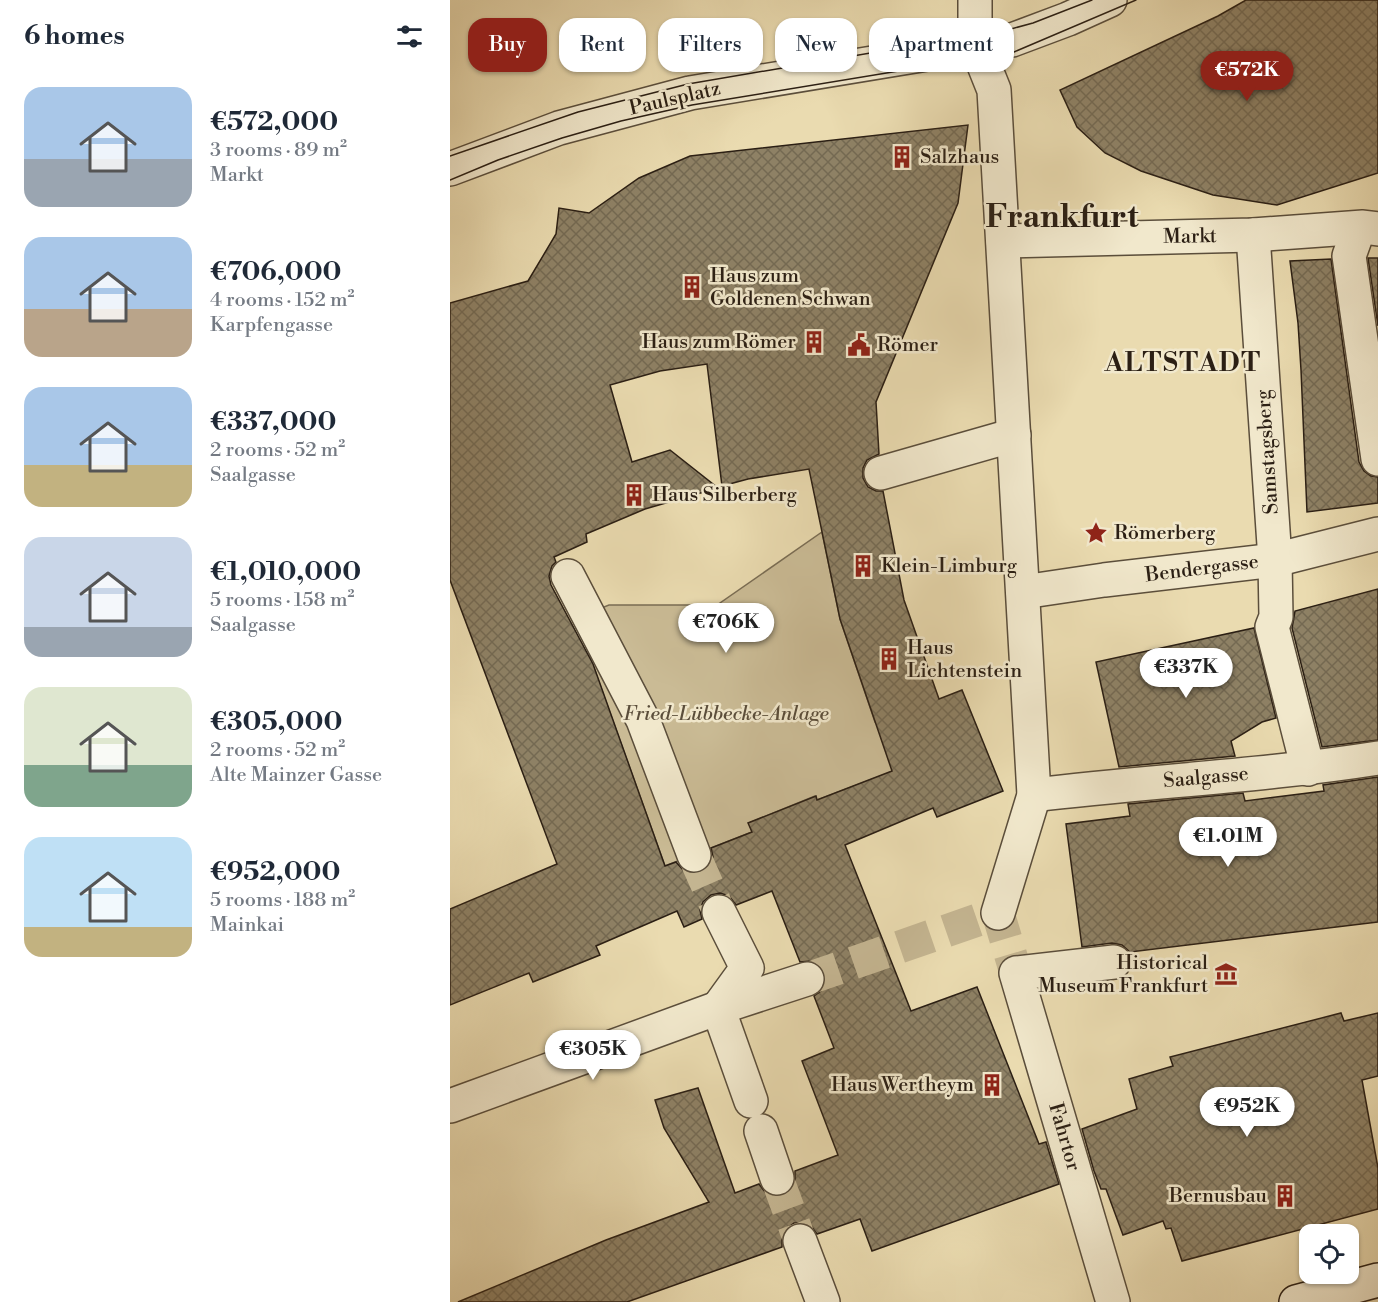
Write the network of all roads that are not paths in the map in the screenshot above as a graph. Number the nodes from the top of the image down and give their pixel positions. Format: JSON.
{"nodes":[{"id":1,"x":1110,"y":0,"type":"edge"},
{"id":2,"x":1014,"y":39,"type":"edge"},
{"id":3,"x":869,"y":56,"type":"edge"},
{"id":4,"x":989,"y":72,"type":"edge"},
{"id":5,"x":450,"y":169,"type":"edge"},
{"id":6,"x":1369,"y":228,"type":"edge"},
{"id":7,"x":1253,"y":235,"type":"junction"},
{"id":8,"x":1003,"y":241,"type":"junction"},
{"id":9,"x":1014,"y":435,"type":"junction"},
{"id":10,"x":1378,"y":459,"type":"edge"},
{"id":11,"x":882,"y":473,"type":"dead end"},
{"id":12,"x":1378,"y":534,"type":"edge"},
{"id":13,"x":1275,"y":560,"type":"junction"},
{"id":14,"x":568,"y":576,"type":"dead end"},
{"id":15,"x":1023,"y":592,"type":"junction"},
{"id":16,"x":1378,"y":758,"type":"edge"},
{"id":17,"x":1308,"y":769,"type":"junction"},
{"id":18,"x":1034,"y":795,"type":"junction"},
{"id":19,"x":694,"y":855,"type":"tunnel mouth"},
{"id":20,"x":719,"y":912,"type":"tunnel mouth"},
{"id":21,"x":998,"y":913,"type":"dead end"},
{"id":22,"x":1114,"y":962,"type":"dead end"},
{"id":23,"x":807,"y":979,"type":"tunnel mouth"},
{"id":24,"x":718,"y":1008,"type":"junction"},
{"id":25,"x":450,"y":1106,"type":"edge"},
{"id":26,"x":777,"y":1178,"type":"tunnel mouth"},
{"id":27,"x":800,"y":1241,"type":"tunnel mouth"},
{"id":28,"x":1378,"y":1280,"type":"edge"},
{"id":29,"x":823,"y":1302,"type":"edge"},
{"id":30,"x":1113,"y":1302,"type":"edge"},
{"id":31,"x":1296,"y":1302,"type":"edge"}],
"edges":[{"from":1,"to":2,"type":"street","name":"Paulsplatz"},
{"from":3,"to":5,"type":"street","name":"Paulsplatz"},
{"from":4,"to":8,"type":"street"},
{"from":6,"to":7,"type":"street","name":"Markt"},
{"from":6,"to":10,"type":"street"},
{"from":7,"to":8,"type":"street","name":"Markt"},
{"from":7,"to":13,"type":"street","name":"Samstagsberg"},
{"from":8,"to":9,"type":"street"},
{"from":9,"to":11,"type":"street"},
{"from":9,"to":15,"type":"street"},
{"from":12,"to":13,"type":"street","name":"Bendergasse"},
{"from":13,"to":15,"type":"street","name":"Bendergasse"},
{"from":13,"to":17,"type":"street","name":"Samstagsberg"},
{"from":14,"to":19,"type":"street"},
{"from":15,"to":18,"type":"street"},
{"from":16,"to":17,"type":"street","name":"Saalgasse"},
{"from":17,"to":18,"type":"street","name":"Saalgasse"},
{"from":18,"to":21,"type":"street"},
{"from":20,"to":24,"type":"street"},
{"from":22,"to":30,"type":"street","name":"Fahrtor"},
{"from":23,"to":24,"type":"street"},
{"from":24,"to":25,"type":"street"},
{"from":24,"to":26,"type":"street"},
{"from":27,"to":29,"type":"street"},
{"from":28,"to":31,"type":"street"}]}
